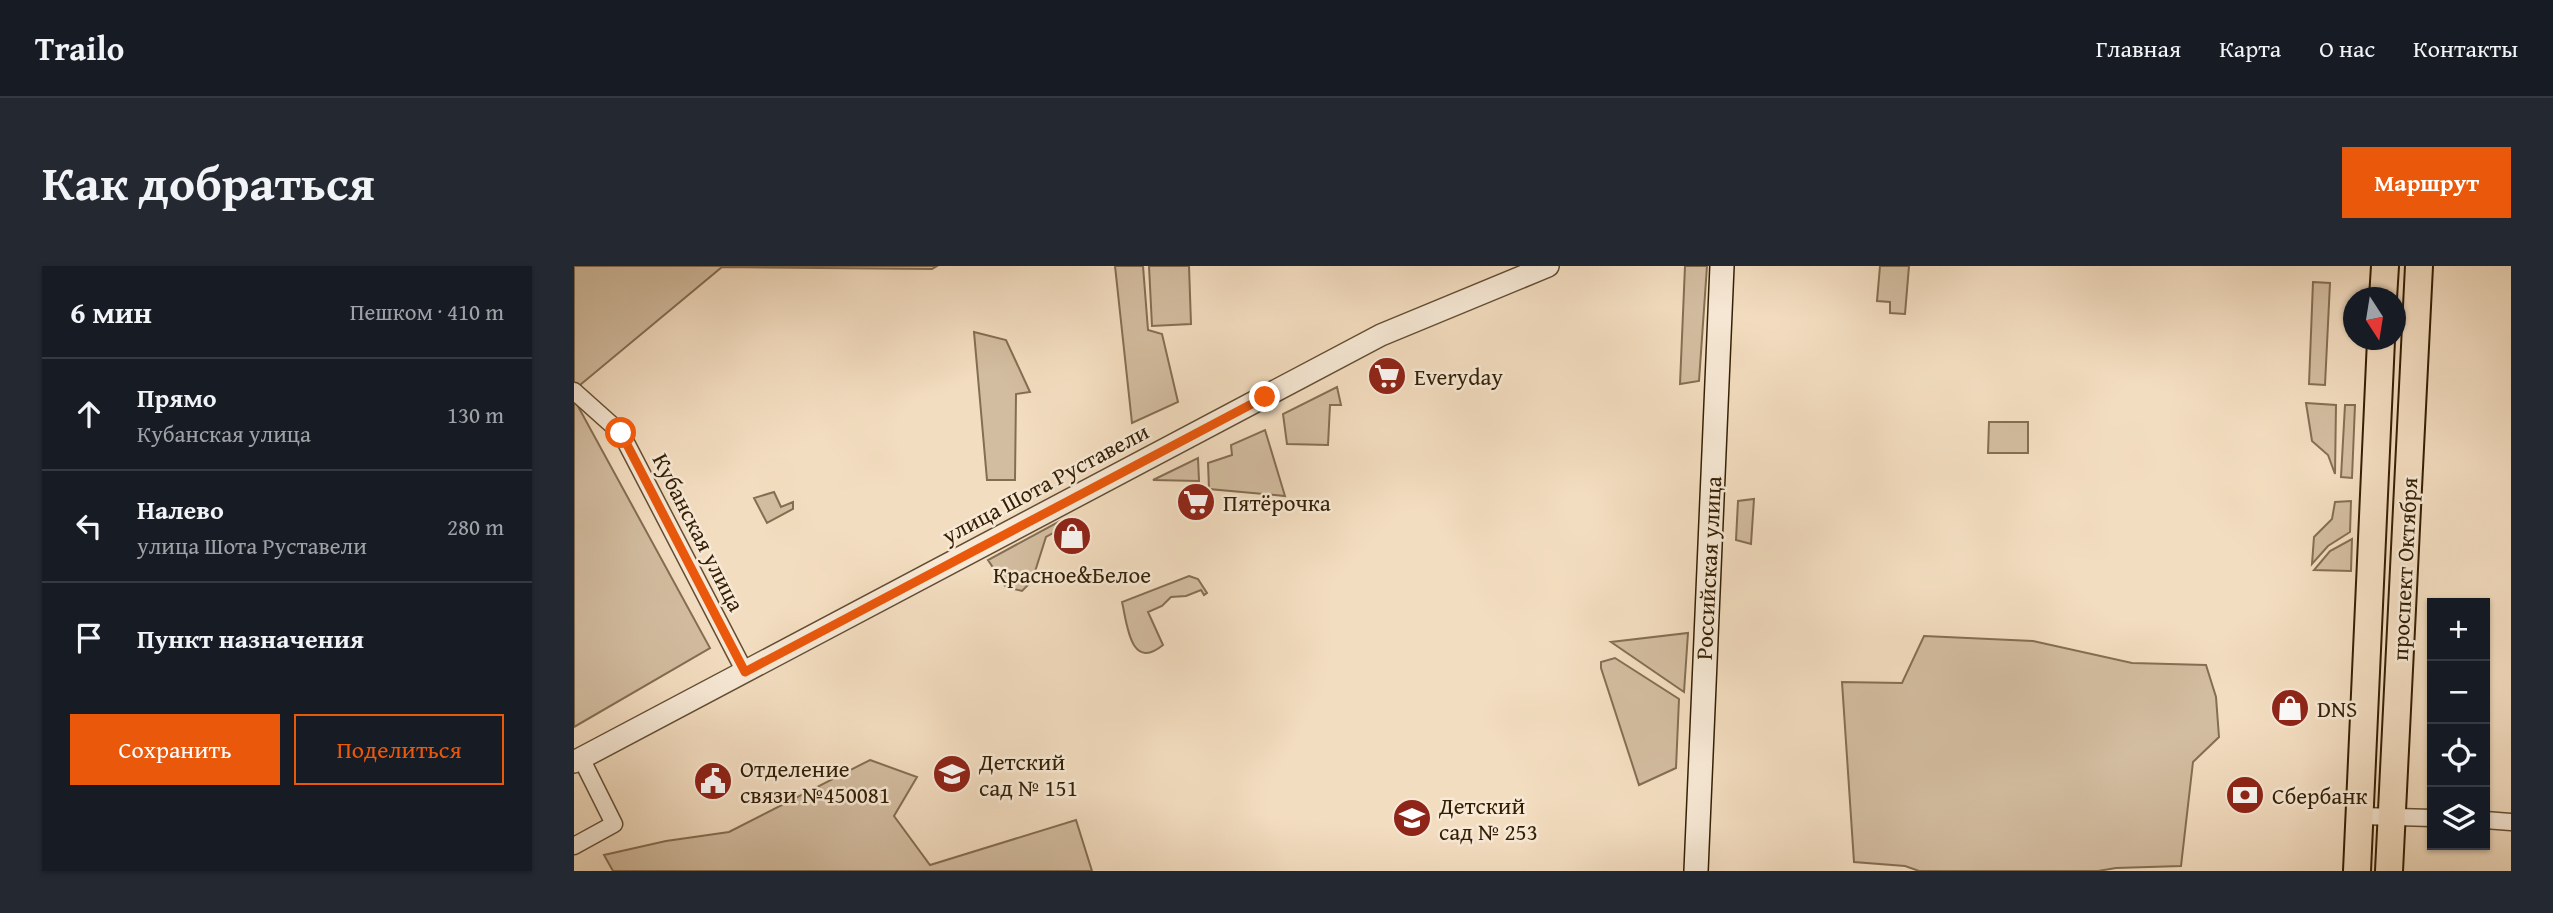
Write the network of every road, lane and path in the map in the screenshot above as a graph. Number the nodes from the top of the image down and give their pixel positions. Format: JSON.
{"nodes":[{"id":1,"x":1548,"y":266,"type":"edge"},
{"id":2,"x":1722,"y":266,"type":"edge"},
{"id":3,"x":2385,"y":266,"type":"edge"},
{"id":4,"x":2419,"y":266,"type":"edge"},
{"id":5,"x":2384,"y":287,"type":"edge"},
{"id":6,"x":2381,"y":350,"type":"edge"},
{"id":7,"x":574,"y":391,"type":"edge"},
{"id":8,"x":745,"y":672,"type":"junction"},
{"id":9,"x":2366,"y":677,"type":"junction"},
{"id":10,"x":2398,"y":679,"type":"junction"},
{"id":11,"x":578,"y":760,"type":"edge"},
{"id":12,"x":2361,"y":816,"type":"junction"},
{"id":13,"x":2392,"y":817,"type":"junction"},
{"id":14,"x":2427,"y":818,"type":"edge"},
{"id":15,"x":2490,"y":820,"type":"edge"},
{"id":16,"x":2511,"y":822,"type":"edge"},
{"id":17,"x":574,"y":846,"type":"edge"},
{"id":18,"x":1696,"y":871,"type":"edge"},
{"id":19,"x":2357,"y":871,"type":"edge"},
{"id":20,"x":2389,"y":871,"type":"edge"}],
"edges":[{"from":1,"to":8,"type":"street","name":"улица Шота Руставели"},
{"from":2,"to":18,"type":"main road","name":"Российская улица"},
{"from":3,"to":5,"type":"main road"},
{"from":4,"to":10,"type":"main road","name":"проспект Октября"},
{"from":6,"to":9,"type":"main road","name":"проспект Октября"},
{"from":7,"to":8,"type":"street","name":"Кубанская улица"},
{"from":8,"to":11,"type":"street","name":"улица Шота Руставели"},
{"from":9,"to":10,"type":"main road"},
{"from":9,"to":12,"type":"main road","name":"проспект Октября"},
{"from":10,"to":13,"type":"main road","name":"проспект Октября"},
{"from":11,"to":17,"type":"street"},
{"from":12,"to":13,"type":"street"},
{"from":12,"to":19,"type":"main road","name":"проспект Октября"},
{"from":13,"to":14,"type":"street"},
{"from":13,"to":20,"type":"main road","name":"проспект Октября"},
{"from":15,"to":16,"type":"street"}]}
